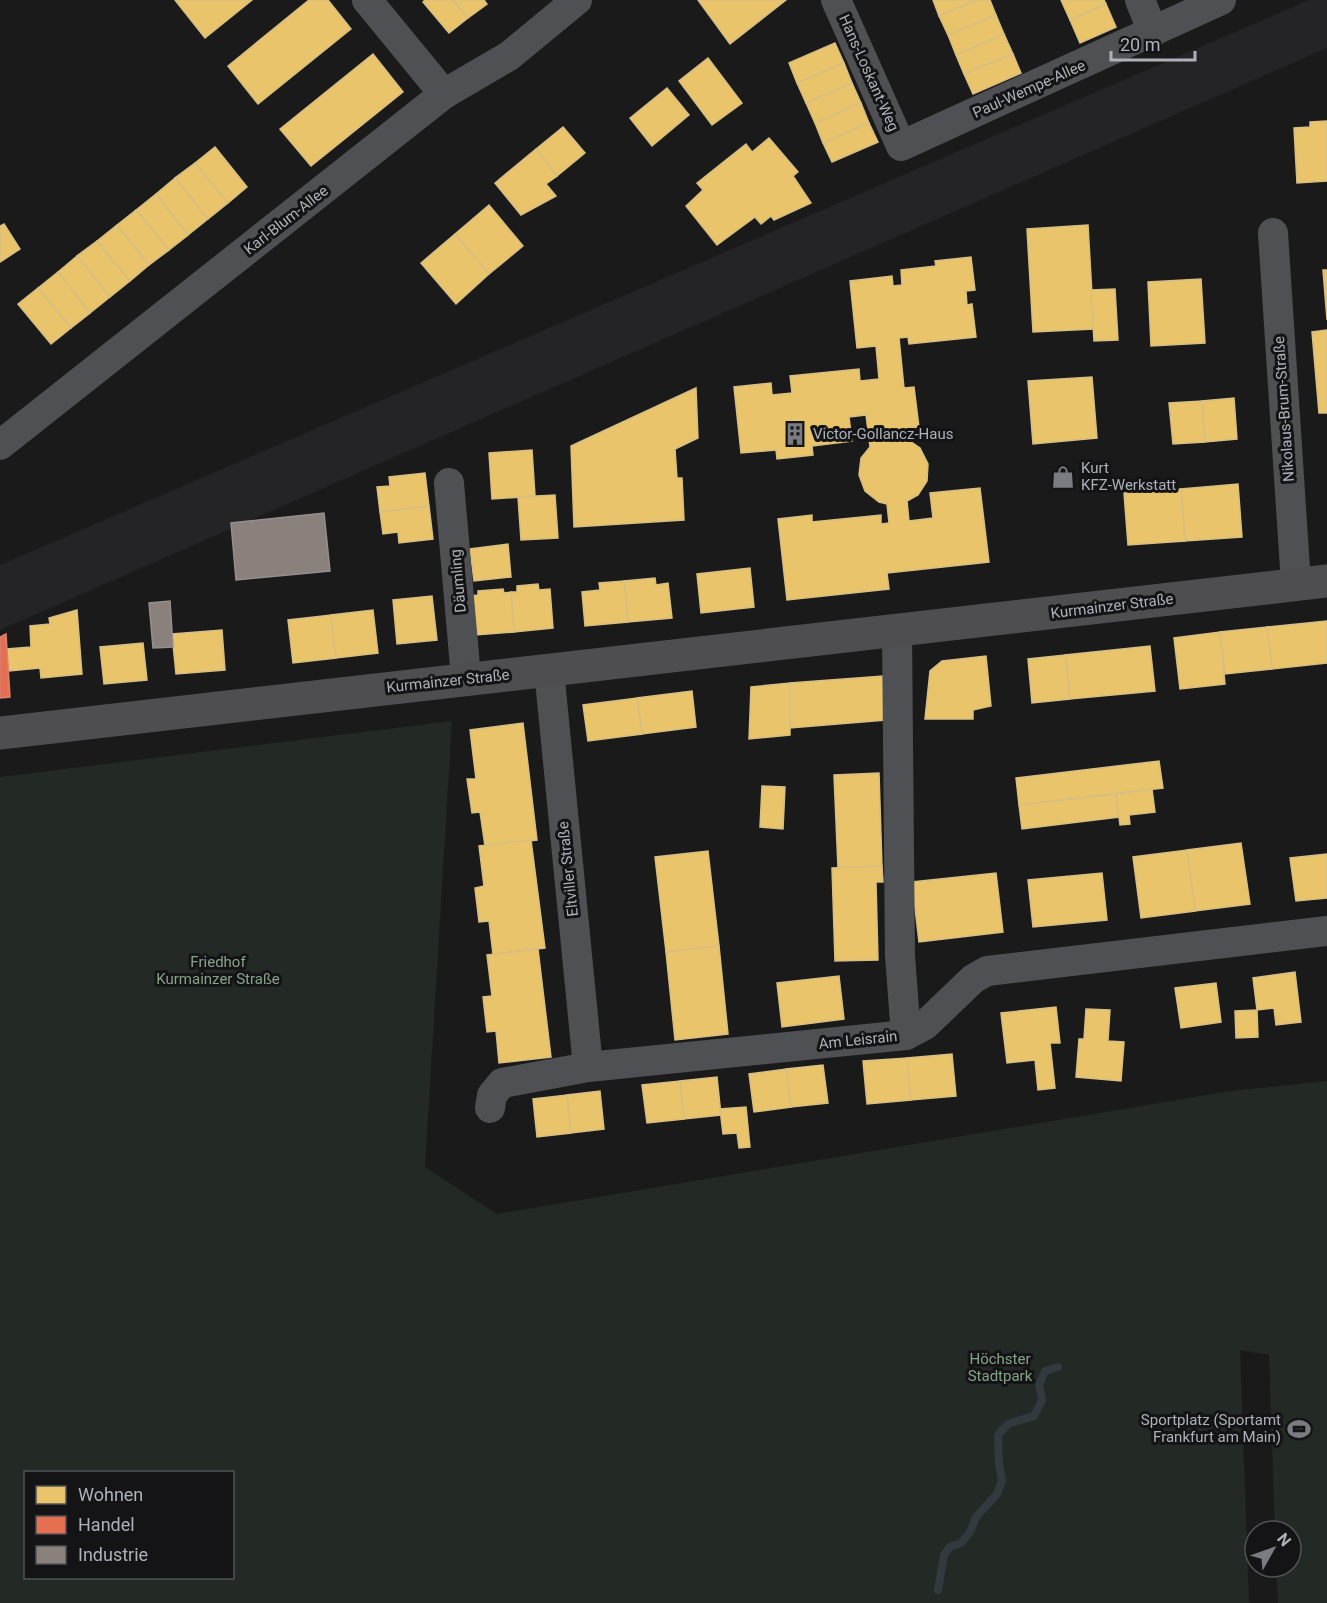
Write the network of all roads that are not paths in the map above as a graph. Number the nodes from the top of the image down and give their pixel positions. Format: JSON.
{"nodes":[{"id":1,"x":367,"y":0,"type":"edge"},
{"id":2,"x":576,"y":0,"type":"edge"},
{"id":3,"x":836,"y":0,"type":"edge"},
{"id":4,"x":1140,"y":0,"type":"edge"},
{"id":5,"x":1221,"y":0,"type":"edge"},
{"id":6,"x":1153,"y":32,"type":"junction"},
{"id":7,"x":444,"y":94,"type":"junction"},
{"id":8,"x":901,"y":146,"type":"joint"},
{"id":9,"x":1273,"y":233,"type":"dead end"},
{"id":10,"x":5,"y":431,"type":"edge"},
{"id":11,"x":449,"y":483,"type":"dead end"},
{"id":12,"x":1312,"y":583,"type":"edge"},
{"id":13,"x":897,"y":632,"type":"junction"},
{"id":14,"x":549,"y":670,"type":"junction"},
{"id":15,"x":466,"y":678,"type":"junction"},
{"id":16,"x":0,"y":733,"type":"edge"},
{"id":17,"x":1327,"y":931,"type":"edge"},
{"id":18,"x":906,"y":1035,"type":"junction"},
{"id":19,"x":588,"y":1067,"type":"junction"},
{"id":20,"x":490,"y":1108,"type":"dead end"}],
"edges":[{"from":1,"to":7,"type":"street"},
{"from":2,"to":7,"type":"street","name":"Karl-Blum-Allee"},
{"from":3,"to":8,"type":"street","name":"Hans-Loskant-Weg"},
{"from":4,"to":6,"type":"street"},
{"from":5,"to":6,"type":"street","name":"Paul-Wempe-Allee"},
{"from":6,"to":8,"type":"street","name":"Paul-Wempe-Allee"},
{"from":7,"to":10,"type":"street","name":"Karl-Blum-Allee"},
{"from":9,"to":12,"type":"street","name":"Nikolaus-Brum-Straße"},
{"from":11,"to":15,"type":"street","name":"Däumling"},
{"from":12,"to":13,"type":"main road","name":"Kurmainzer Straße"},
{"from":13,"to":14,"type":"main road","name":"Kurmainzer Straße"},
{"from":13,"to":18,"type":"street"},
{"from":14,"to":15,"type":"main road","name":"Kurmainzer Straße"},
{"from":14,"to":19,"type":"street","name":"Eltviller Straße"},
{"from":15,"to":16,"type":"main road","name":"Kurmainzer Straße"},
{"from":17,"to":18,"type":"street","name":"Am Leisrain"},
{"from":18,"to":19,"type":"street","name":"Am Leisrain"},
{"from":19,"to":20,"type":"street","name":"Am Leisrain"}]}
